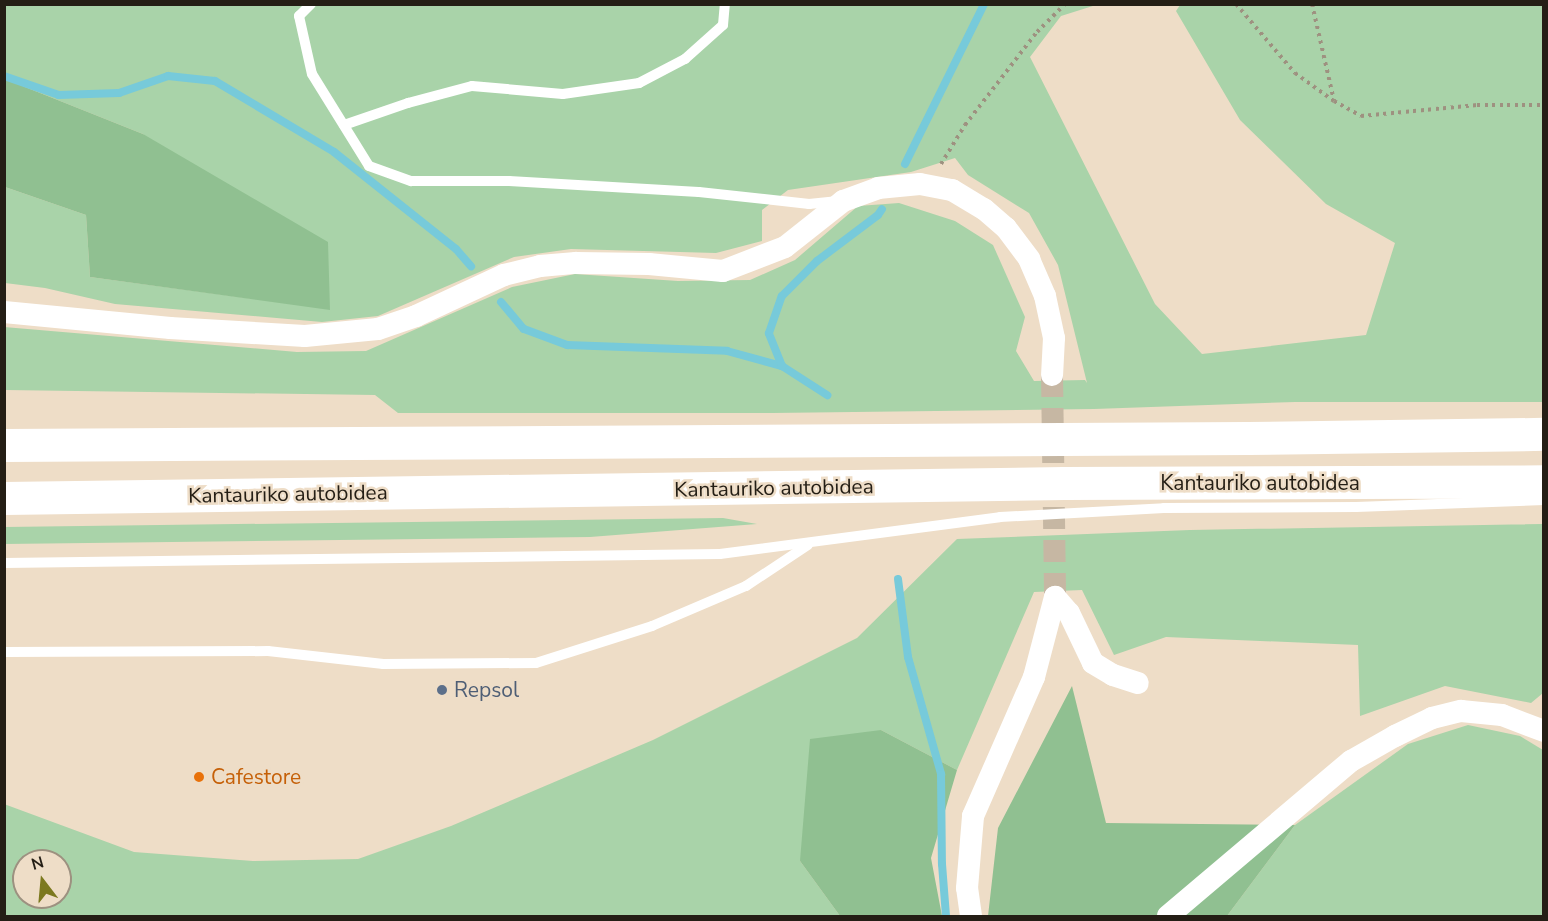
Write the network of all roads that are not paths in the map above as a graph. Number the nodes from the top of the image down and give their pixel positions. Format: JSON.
{"nodes":[{"id":1,"x":310,"y":4,"type":"edge"},
{"id":2,"x":725,"y":4,"type":"edge"},
{"id":3,"x":344,"y":125,"type":"junction"},
{"id":4,"x":843,"y":201,"type":"junction"},
{"id":5,"x":4,"y":312,"type":"edge"},
{"id":6,"x":1052,"y":375,"type":"tunnel mouth"},
{"id":7,"x":1544,"y":434,"type":"edge"},
{"id":8,"x":4,"y":445,"type":"edge"},
{"id":9,"x":1544,"y":481,"type":"edge"},
{"id":10,"x":4,"y":498,"type":"edge"},
{"id":11,"x":1544,"y":500,"type":"edge"},
{"id":12,"x":810,"y":543,"type":"junction"},
{"id":13,"x":4,"y":563,"type":"edge"},
{"id":14,"x":4,"y":652,"type":"edge"},
{"id":15,"x":1138,"y":683,"type":"dead end"},
{"id":16,"x":1544,"y":731,"type":"edge"},
{"id":17,"x":971,"y":916,"type":"edge"},
{"id":18,"x":1168,"y":916,"type":"edge"}],
"edges":[{"from":1,"to":3,"type":"lane"},
{"from":2,"to":3,"type":"lane"},
{"from":3,"to":4,"type":"lane"},
{"from":4,"to":5,"type":"street"},
{"from":4,"to":6,"type":"street"},
{"from":7,"to":8,"type":"highway","name":"Kantauriko autobidea"},
{"from":9,"to":10,"type":"highway","name":"Kantauriko autobidea"},
{"from":11,"to":12,"type":"lane"},
{"from":12,"to":13,"type":"lane"},
{"from":12,"to":14,"type":"lane"},
{"from":15,"to":17,"type":"street"},
{"from":16,"to":18,"type":"street"}]}
